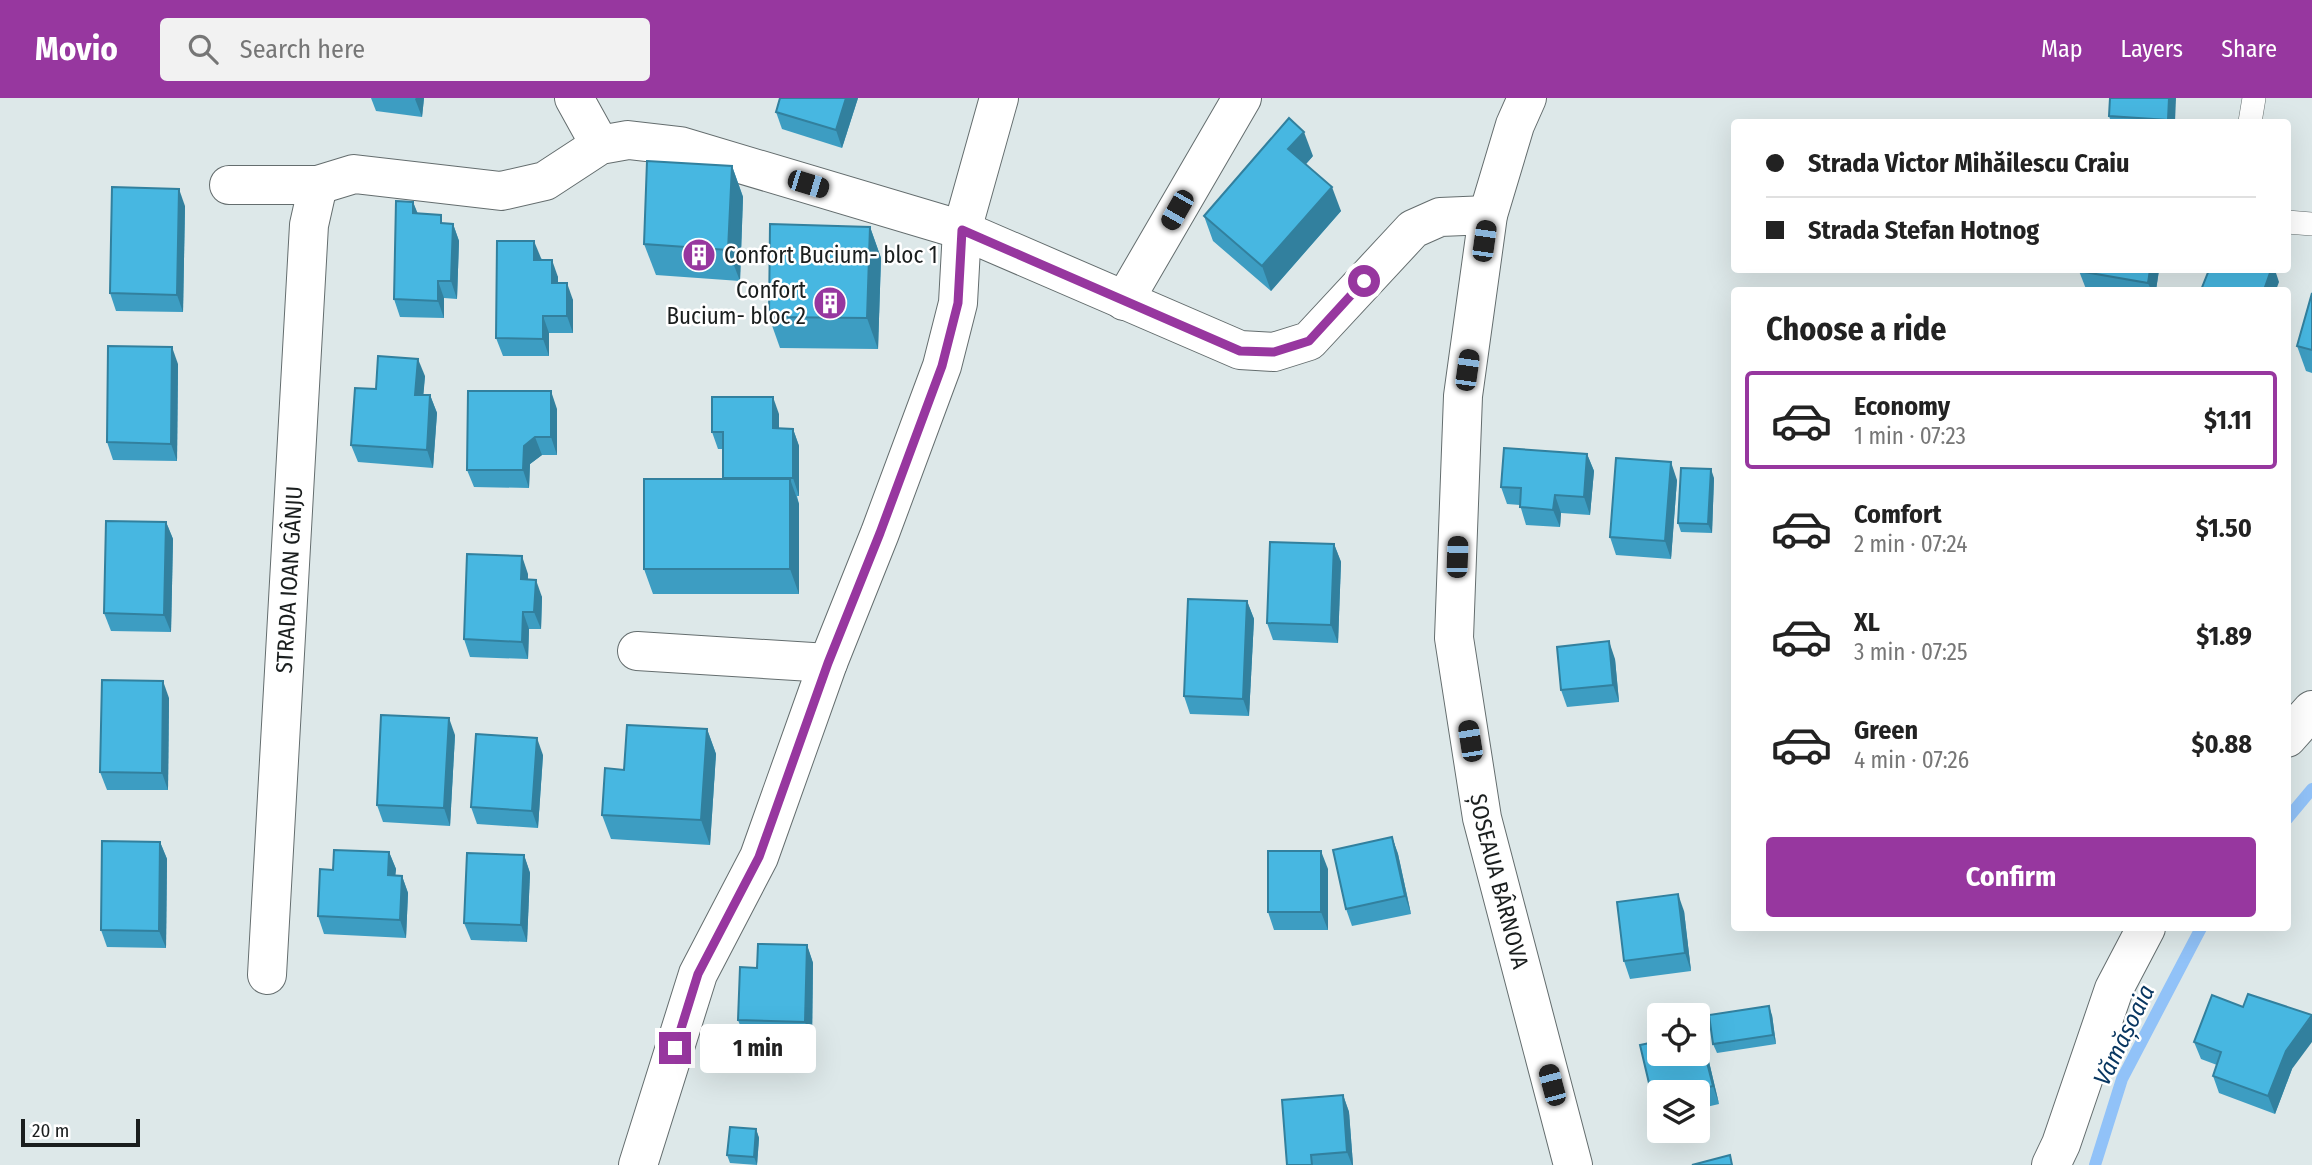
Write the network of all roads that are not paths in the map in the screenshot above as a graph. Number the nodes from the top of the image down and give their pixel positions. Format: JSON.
{"nodes":[{"id":1,"x":574,"y":98,"type":"edge"},
{"id":2,"x":999,"y":98,"type":"edge"},
{"id":3,"x":1242,"y":98,"type":"edge"},
{"id":4,"x":1527,"y":98,"type":"edge"},
{"id":5,"x":2254,"y":98,"type":"edge"},
{"id":6,"x":2250,"y":119,"type":"edge"},
{"id":7,"x":600,"y":145,"type":"junction"},
{"id":8,"x":229,"y":185,"type":"dead end"},
{"id":9,"x":318,"y":185,"type":"junction"},
{"id":10,"x":1488,"y":215,"type":"junction"},
{"id":11,"x":2291,"y":222,"type":"edge"},
{"id":12,"x":2312,"y":224,"type":"edge"},
{"id":13,"x":962,"y":230,"type":"junction"},
{"id":14,"x":1124,"y":302,"type":"junction"},
{"id":15,"x":637,"y":651,"type":"dead end"},
{"id":16,"x":828,"y":663,"type":"junction"},
{"id":17,"x":2312,"y":710,"type":"edge"},
{"id":18,"x":2291,"y":734,"type":"edge"},
{"id":19,"x":2144,"y":931,"type":"edge"},
{"id":20,"x":267,"y":975,"type":"dead end"},
{"id":21,"x":638,"y":1165,"type":"edge"},
{"id":22,"x":1573,"y":1165,"type":"edge"},
{"id":23,"x":2051,"y":1165,"type":"edge"}],
"edges":[{"from":1,"to":7,"type":"street"},
{"from":2,"to":13,"type":"street"},
{"from":3,"to":14,"type":"street"},
{"from":4,"to":10,"type":"street","name":"ȘOSEAUA BÂRNOVA"},
{"from":5,"to":6,"type":"lane"},
{"from":7,"to":9,"type":"street"},
{"from":7,"to":13,"type":"street"},
{"from":8,"to":9,"type":"street"},
{"from":9,"to":20,"type":"street","name":"STRADA IOAN GÂNJU"},
{"from":10,"to":14,"type":"street"},
{"from":10,"to":22,"type":"street","name":"ȘOSEAUA BÂRNOVA"},
{"from":11,"to":12,"type":"lane"},
{"from":13,"to":14,"type":"street"},
{"from":13,"to":16,"type":"street"},
{"from":15,"to":16,"type":"street"},
{"from":16,"to":21,"type":"street"},
{"from":17,"to":18,"type":"street"},
{"from":19,"to":23,"type":"street"}]}
